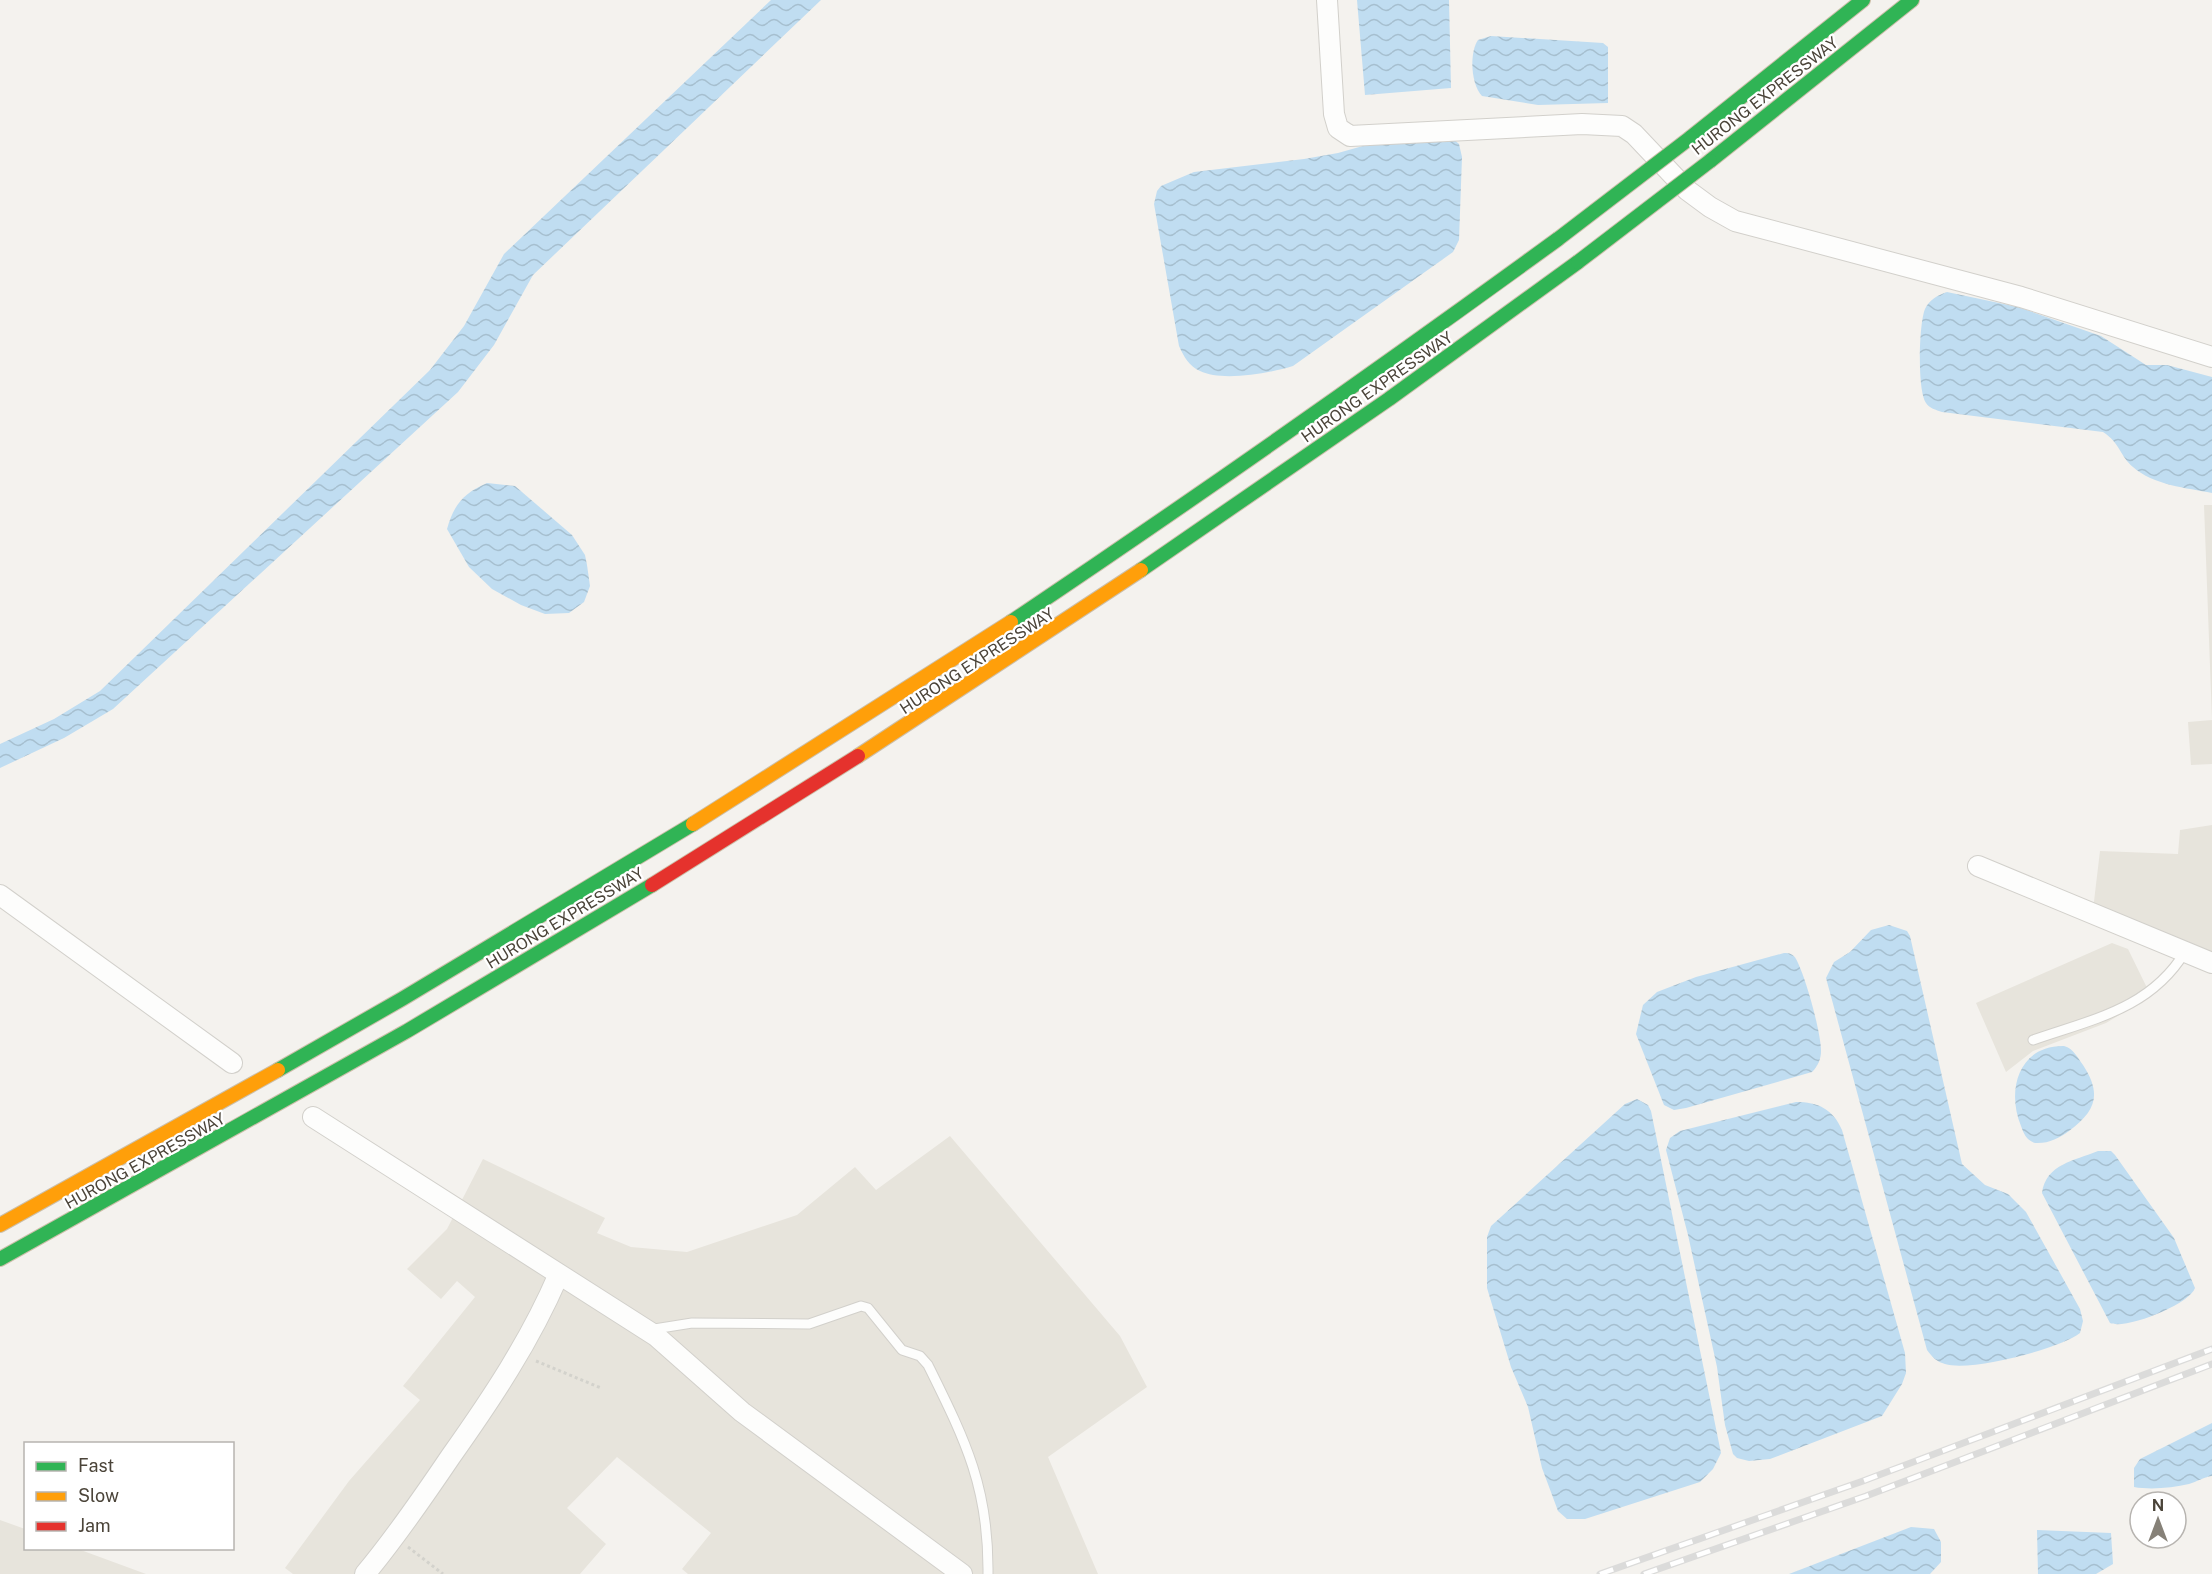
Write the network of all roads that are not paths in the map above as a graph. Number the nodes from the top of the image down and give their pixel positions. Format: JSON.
{"nodes":[{"id":1,"x":1327,"y":0,"type":"edge"},
{"id":2,"x":1863,"y":0,"type":"edge"},
{"id":3,"x":1912,"y":0,"type":"edge"},
{"id":4,"x":2212,"y":357,"type":"edge"},
{"id":5,"x":1978,"y":866,"type":"dead end"},
{"id":6,"x":0,"y":895,"type":"edge"},
{"id":7,"x":2185,"y":952,"type":"junction"},
{"id":8,"x":2212,"y":963,"type":"edge"},
{"id":9,"x":2033,"y":1040,"type":"dead end"},
{"id":10,"x":232,"y":1063,"type":"dead end"},
{"id":11,"x":313,"y":1117,"type":"dead end"},
{"id":12,"x":0,"y":1225,"type":"edge"},
{"id":13,"x":0,"y":1259,"type":"edge"},
{"id":14,"x":558,"y":1276,"type":"junction"},
{"id":15,"x":646,"y":1330,"type":"junction"},
{"id":16,"x":365,"y":1574,"type":"edge"},
{"id":17,"x":962,"y":1574,"type":"edge"},
{"id":18,"x":988,"y":1574,"type":"edge"}],
"edges":[{"from":1,"to":4,"type":"street"},
{"from":2,"to":12,"type":"highway","name":"HURONG EXPRESSWAY","bridge":true},
{"from":3,"to":13,"type":"highway","name":"HURONG EXPRESSWAY","bridge":true},
{"from":5,"to":7,"type":"street"},
{"from":6,"to":10,"type":"street"},
{"from":7,"to":8,"type":"street"},
{"from":7,"to":9,"type":"lane"},
{"from":11,"to":14,"type":"street"},
{"from":14,"to":15,"type":"street"},
{"from":14,"to":16,"type":"street"},
{"from":15,"to":17,"type":"street"},
{"from":15,"to":18,"type":"lane"}]}
